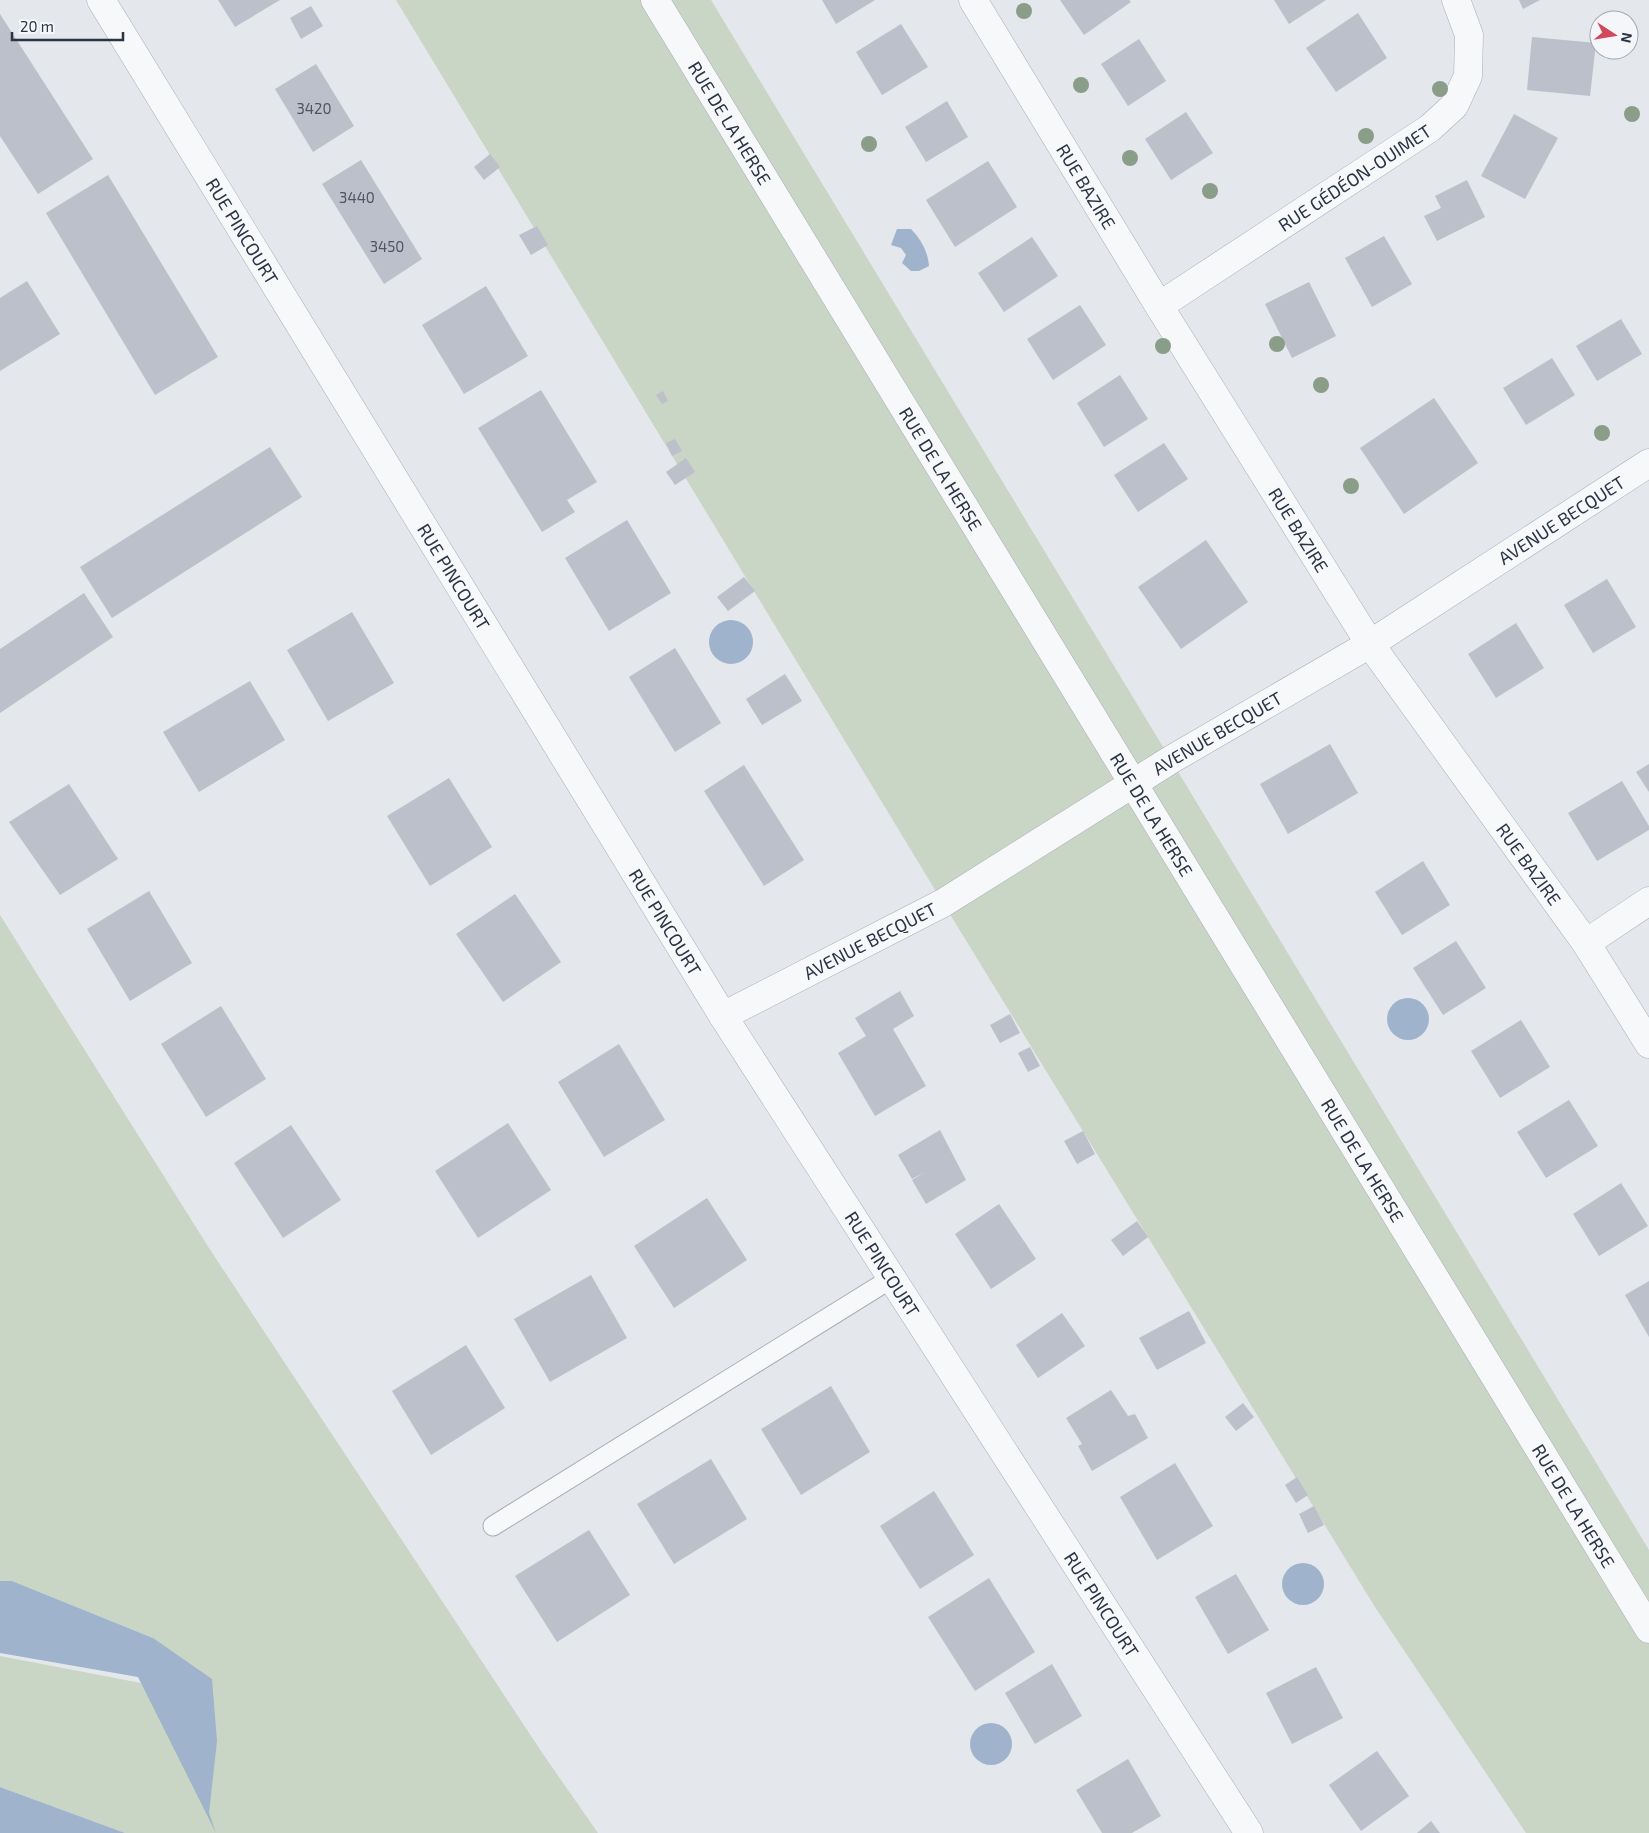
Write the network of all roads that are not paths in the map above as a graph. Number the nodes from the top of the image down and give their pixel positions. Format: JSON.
{"nodes":[{"id":1,"x":101,"y":0,"type":"edge"},
{"id":2,"x":655,"y":0,"type":"edge"},
{"id":3,"x":973,"y":0,"type":"edge"},
{"id":4,"x":1456,"y":0,"type":"edge"},
{"id":5,"x":1159,"y":306,"type":"junction"},
{"id":6,"x":1649,"y":463,"type":"edge"},
{"id":7,"x":1370,"y":644,"type":"junction"},
{"id":8,"x":1133,"y":784,"type":"junction"},
{"id":9,"x":1649,"y":901,"type":"edge"},
{"id":10,"x":1586,"y":943,"type":"junction"},
{"id":11,"x":723,"y":1016,"type":"junction"},
{"id":12,"x":1649,"y":1044,"type":"edge"},
{"id":13,"x":892,"y":1278,"type":"junction"},
{"id":14,"x":493,"y":1526,"type":"dead end"},
{"id":15,"x":1649,"y":1629,"type":"edge"},
{"id":16,"x":1249,"y":1833,"type":"edge"}],
"edges":[{"from":1,"to":11,"type":"street","name":"RUE PINCOURT"},
{"from":2,"to":8,"type":"street","name":"RUE DE LA HERSE"},
{"from":3,"to":5,"type":"street","name":"RUE BAZIRE"},
{"from":4,"to":5,"type":"street","name":"RUE GÉDÉON-OUIMET"},
{"from":5,"to":7,"type":"street","name":"RUE BAZIRE"},
{"from":6,"to":7,"type":"street","name":"AVENUE BECQUET"},
{"from":7,"to":8,"type":"street","name":"AVENUE BECQUET"},
{"from":7,"to":10,"type":"street","name":"RUE BAZIRE"},
{"from":8,"to":11,"type":"street","name":"AVENUE BECQUET"},
{"from":8,"to":15,"type":"street","name":"RUE DE LA HERSE"},
{"from":9,"to":10,"type":"street"},
{"from":10,"to":12,"type":"street","name":"RUE BAZIRE"},
{"from":11,"to":13,"type":"street","name":"RUE PINCOURT"},
{"from":13,"to":14,"type":"lane"},
{"from":13,"to":16,"type":"street","name":"RUE PINCOURT"}]}
